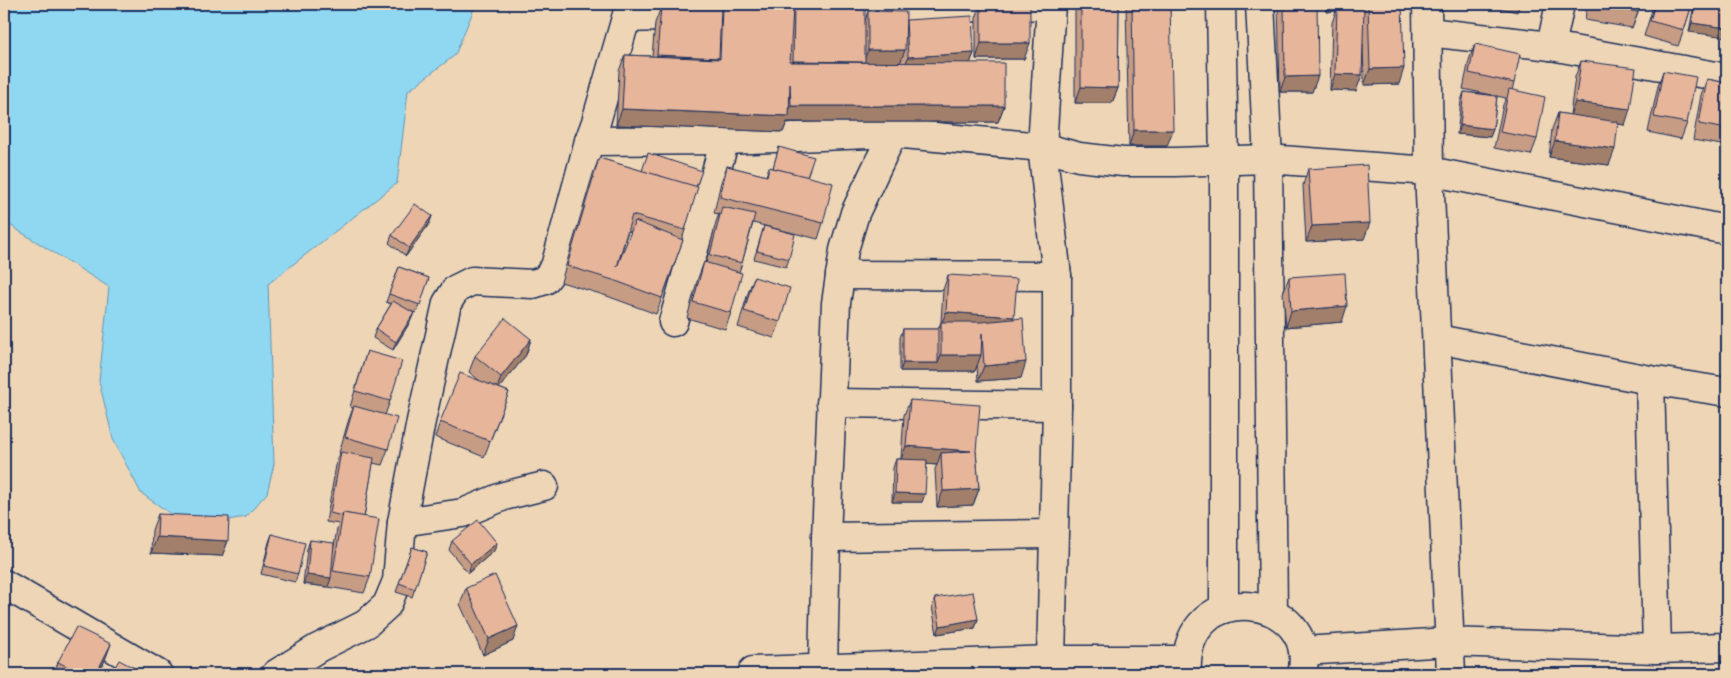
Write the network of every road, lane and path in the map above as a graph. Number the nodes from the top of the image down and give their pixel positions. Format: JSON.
{"nodes":[{"id":1,"x":1051,"y":4,"type":"edge"},
{"id":2,"x":1220,"y":4,"type":"edge"},
{"id":3,"x":1260,"y":4,"type":"edge"},
{"id":4,"x":1427,"y":4,"type":"edge"},
{"id":5,"x":1560,"y":4,"type":"edge"},
{"id":6,"x":628,"y":11,"type":"edge"},
{"id":7,"x":804,"y":13,"type":"edge"},
{"id":8,"x":715,"y":16,"type":"edge"},
{"id":9,"x":1428,"y":32,"type":"junction"},
{"id":10,"x":1551,"y":46,"type":"junction"},
{"id":11,"x":1727,"y":78,"type":"edge"},
{"id":12,"x":893,"y":133,"type":"junction"},
{"id":13,"x":725,"y":140,"type":"junction"},
{"id":14,"x":589,"y":141,"type":"junction"},
{"id":15,"x":1042,"y":147,"type":"junction"},
{"id":16,"x":1268,"y":159,"type":"junction"},
{"id":17,"x":1224,"y":161,"type":"junction"},
{"id":18,"x":1429,"y":171,"type":"junction"},
{"id":19,"x":1727,"y":230,"type":"edge"},
{"id":20,"x":840,"y":275,"type":"junction"},
{"id":21,"x":1057,"y":276,"type":"junction"},
{"id":22,"x":673,"y":322,"type":"dead end"},
{"id":23,"x":1437,"y":339,"type":"junction"},
{"id":24,"x":1650,"y":380,"type":"junction"},
{"id":25,"x":1727,"y":392,"type":"edge"},
{"id":26,"x":831,"y":403,"type":"junction"},
{"id":27,"x":1057,"y":406,"type":"junction"},
{"id":28,"x":544,"y":486,"type":"dead end"},
{"id":29,"x":402,"y":522,"type":"junction"},
{"id":30,"x":1053,"y":534,"type":"junction"},
{"id":31,"x":826,"y":537,"type":"junction"},
{"id":32,"x":4,"y":584,"type":"edge"},
{"id":33,"x":1224,"y":608,"type":"junction"},
{"id":34,"x":1273,"y":612,"type":"junction"},
{"id":35,"x":1448,"y":642,"type":"junction"},
{"id":36,"x":1727,"y":647,"type":"edge"},
{"id":37,"x":1657,"y":648,"type":"junction"},
{"id":38,"x":1051,"y":660,"type":"junction"},
{"id":39,"x":1302,"y":662,"type":"edge"},
{"id":40,"x":1187,"y":667,"type":"edge"},
{"id":41,"x":822,"y":668,"type":"junction"},
{"id":42,"x":753,"y":671,"type":"dead end"},
{"id":43,"x":158,"y":674,"type":"edge"},
{"id":44,"x":276,"y":674,"type":"edge"},
{"id":45,"x":1451,"y":674,"type":"edge"}],
"edges":[{"from":1,"to":7,"type":"street"},
{"from":1,"to":15,"type":"street"},
{"from":2,"to":17,"type":"street"},
{"from":3,"to":16,"type":"street"},
{"from":4,"to":9,"type":"street"},
{"from":5,"to":10,"type":"street"},
{"from":6,"to":8,"type":"street"},
{"from":6,"to":14,"type":"street"},
{"from":9,"to":10,"type":"street"},
{"from":9,"to":18,"type":"street"},
{"from":10,"to":11,"type":"street"},
{"from":12,"to":13,"type":"street"},
{"from":12,"to":15,"type":"street"},
{"from":12,"to":20,"type":"street"},
{"from":13,"to":14,"type":"street"},
{"from":13,"to":22,"type":"street"},
{"from":14,"to":29,"type":"street"},
{"from":15,"to":17,"type":"street"},
{"from":15,"to":21,"type":"street"},
{"from":16,"to":17,"type":"street"},
{"from":16,"to":18,"type":"street"},
{"from":16,"to":34,"type":"street"},
{"from":17,"to":33,"type":"street"},
{"from":18,"to":19,"type":"street"},
{"from":18,"to":23,"type":"street"},
{"from":20,"to":21,"type":"street"},
{"from":20,"to":26,"type":"street"},
{"from":21,"to":27,"type":"street"},
{"from":23,"to":24,"type":"street"},
{"from":23,"to":35,"type":"street"},
{"from":24,"to":25,"type":"street"},
{"from":24,"to":37,"type":"street"},
{"from":26,"to":27,"type":"street"},
{"from":26,"to":31,"type":"street"},
{"from":27,"to":30,"type":"street"},
{"from":28,"to":29,"type":"street"},
{"from":29,"to":44,"type":"street"},
{"from":30,"to":31,"type":"street"},
{"from":30,"to":38,"type":"street"},
{"from":31,"to":41,"type":"street"},
{"from":32,"to":43,"type":"street"},
{"from":33,"to":34,"type":"street"},
{"from":33,"to":40,"type":"street"},
{"from":34,"to":39,"type":"street"},
{"from":35,"to":37,"type":"street"},
{"from":35,"to":39,"type":"street"},
{"from":35,"to":45,"type":"street"},
{"from":36,"to":37,"type":"street"},
{"from":38,"to":40,"type":"street"},
{"from":38,"to":41,"type":"street"},
{"from":41,"to":42,"type":"street"}]}
